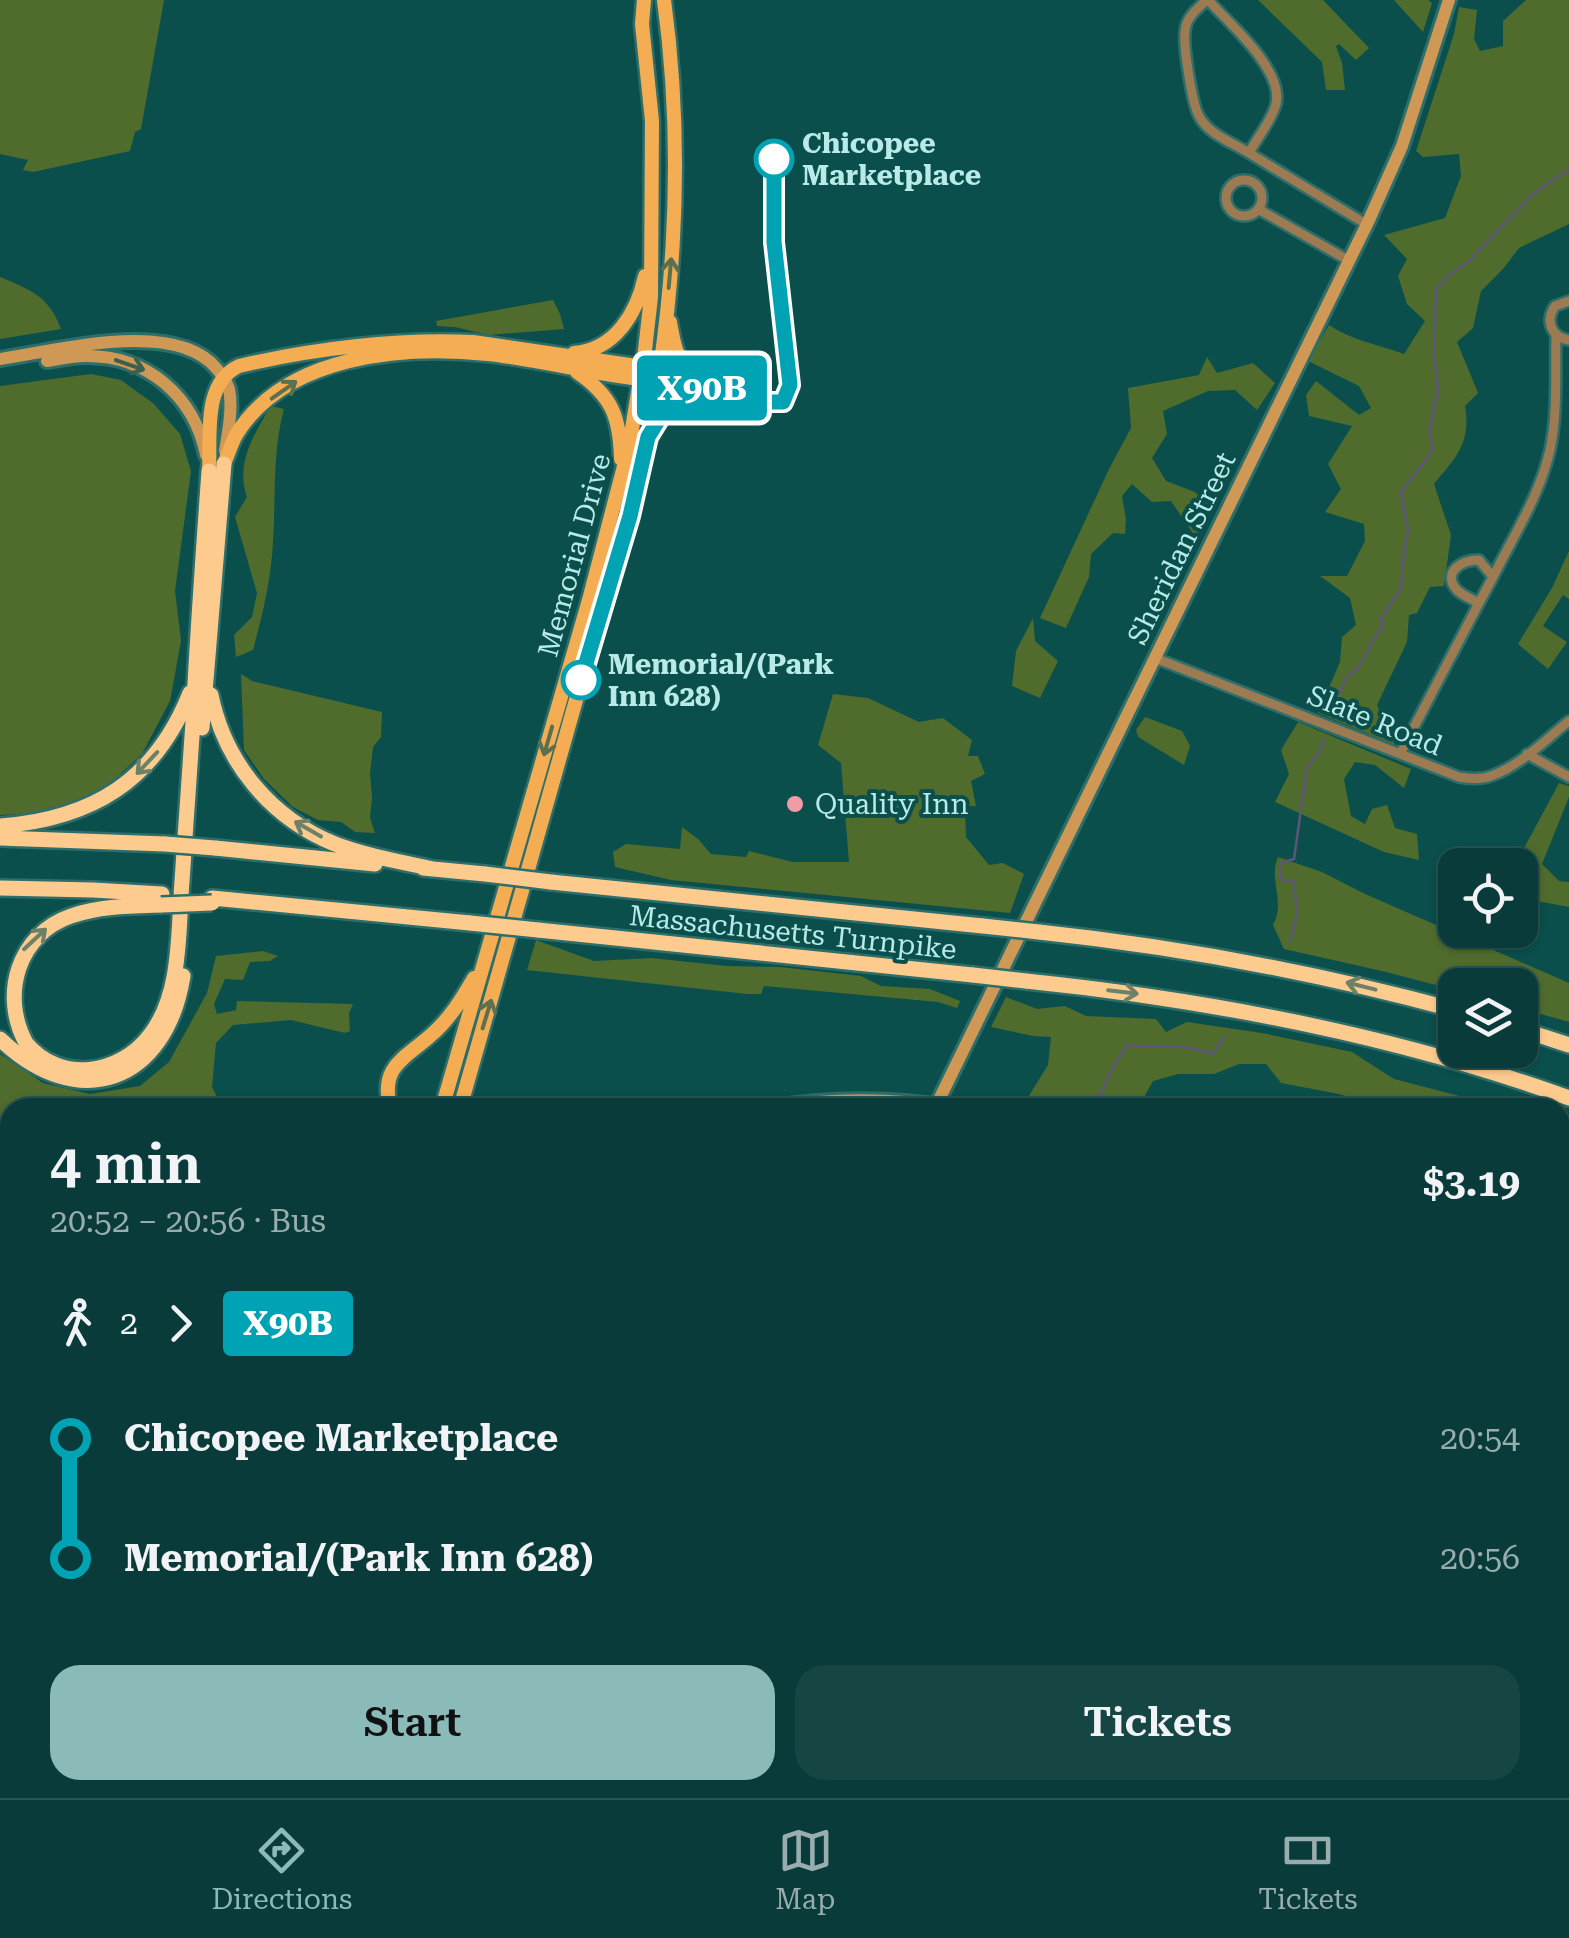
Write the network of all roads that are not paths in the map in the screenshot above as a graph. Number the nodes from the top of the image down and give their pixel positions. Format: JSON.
{"nodes":[{"id":1,"x":644,"y":0,"type":"edge"},
{"id":2,"x":664,"y":0,"type":"edge"},
{"id":3,"x":1208,"y":0,"type":"edge"},
{"id":4,"x":1449,"y":0,"type":"edge"},
{"id":5,"x":1249,"y":153,"type":"junction"},
{"id":6,"x":1258,"y":209,"type":"junction"},
{"id":7,"x":1366,"y":224,"type":"junction"},
{"id":8,"x":652,"y":245,"type":"junction"},
{"id":9,"x":1348,"y":260,"type":"junction"},
{"id":10,"x":1569,"y":301,"type":"edge"},
{"id":11,"x":666,"y":307,"type":"junction"},
{"id":12,"x":1556,"y":334,"type":"junction"},
{"id":13,"x":1569,"y":340,"type":"edge"},
{"id":14,"x":558,"y":354,"type":"junction"},
{"id":15,"x":0,"y":359,"type":"edge"},
{"id":16,"x":0,"y":368,"type":"edge"},
{"id":17,"x":572,"y":369,"type":"junction"},
{"id":18,"x":642,"y":372,"type":"junction"},
{"id":19,"x":222,"y":376,"type":"junction"},
{"id":20,"x":659,"y":376,"type":"junction"},
{"id":21,"x":648,"y":437,"type":"junction"},
{"id":22,"x":216,"y":468,"type":"junction"},
{"id":23,"x":621,"y":479,"type":"junction"},
{"id":24,"x":1492,"y":577,"type":"junction"},
{"id":25,"x":1479,"y":603,"type":"junction"},
{"id":26,"x":1156,"y":658,"type":"junction"},
{"id":27,"x":576,"y":661,"type":"junction"},
{"id":28,"x":201,"y":678,"type":"junction"},
{"id":29,"x":1569,"y":721,"type":"edge"},
{"id":30,"x":1400,"y":754,"type":"junction"},
{"id":31,"x":1527,"y":754,"type":"junction"},
{"id":32,"x":1569,"y":777,"type":"edge"},
{"id":33,"x":0,"y":826,"type":"edge"},
{"id":34,"x":0,"y":838,"type":"edge"},
{"id":35,"x":434,"y":869,"type":"junction"},
{"id":36,"x":0,"y":888,"type":"edge"},
{"id":37,"x":162,"y":899,"type":"junction"},
{"id":38,"x":487,"y":956,"type":"junction"},
{"id":39,"x":1438,"y":1006,"type":"edge"},
{"id":40,"x":1538,"y":1035,"type":"edge"},
{"id":41,"x":0,"y":1039,"type":"edge"},
{"id":42,"x":1569,"y":1045,"type":"edge"},
{"id":43,"x":389,"y":1098,"type":"edge"},
{"id":44,"x":445,"y":1098,"type":"edge"},
{"id":45,"x":463,"y":1098,"type":"edge"},
{"id":46,"x":940,"y":1098,"type":"edge"},
{"id":47,"x":1569,"y":1098,"type":"edge"}],
"edges":[{"from":1,"to":8,"type":"main road","name":"Memorial Drive"},
{"from":11,"to":2,"type":"main road","name":"Memorial Drive","one_way":true},
{"from":3,"to":5,"type":"street"},
{"from":3,"to":5,"type":"street"},
{"from":4,"to":7,"type":"street","name":"Sheridan Street"},
{"from":5,"to":7,"type":"street"},
{"from":6,"to":6,"type":"street"},
{"from":6,"to":9,"type":"street"},
{"from":7,"to":9,"type":"street","name":"Sheridan Street"},
{"from":8,"to":14,"type":"main road"},
{"from":8,"to":18,"type":"main road","name":"Memorial Drive"},
{"from":9,"to":26,"type":"street","name":"Sheridan Street"},
{"from":10,"to":12,"type":"street"},
{"from":11,"to":20,"type":"main road","name":"Memorial Drive"},
{"from":11,"to":21,"type":"main road"},
{"from":12,"to":13,"type":"street"},
{"from":12,"to":24,"type":"street"},
{"from":14,"to":18,"type":"main road"},
{"from":14,"to":19,"type":"main road"},
{"from":15,"to":19,"type":"street"},
{"from":16,"to":22,"type":"street","one_way":true},
{"from":17,"to":18,"type":"main road"},
{"from":22,"to":17,"type":"main road","one_way":true},
{"from":17,"to":23,"type":"main road"},
{"from":18,"to":20,"type":"main road"},
{"from":18,"to":23,"type":"main road","name":"Memorial Drive"},
{"from":19,"to":22,"type":"main road"},
{"from":20,"to":21,"type":"main road","name":"Memorial Drive"},
{"from":21,"to":27,"type":"main road","name":"Memorial Drive"},
{"from":22,"to":28,"type":"highway"},
{"from":23,"to":27,"type":"main road","name":"Memorial Drive"},
{"from":24,"to":25,"type":"street"},
{"from":24,"to":25,"type":"street"},
{"from":25,"to":30,"type":"street"},
{"from":26,"to":30,"type":"street","name":"Slate Road"},
{"from":26,"to":46,"type":"street","name":"Sheridan Street"},
{"from":27,"to":38,"type":"main road","name":"Memorial Drive","one_way":true},
{"from":45,"to":27,"type":"main road","name":"Memorial Drive","one_way":true},
{"from":28,"to":33,"type":"highway","one_way":true},
{"from":35,"to":28,"type":"highway","one_way":true},
{"from":28,"to":37,"type":"highway","one_way":true},
{"from":28,"to":41,"type":"highway"},
{"from":29,"to":31,"type":"street","name":"Slate Road"},
{"from":30,"to":31,"type":"street","name":"Slate Road"},
{"from":31,"to":32,"type":"street"},
{"from":34,"to":35,"type":"highway","name":"Massachusetts Turnpike","bridge":true},
{"from":39,"to":35,"type":"highway","name":"Massachusetts Turnpike","one_way":true,"bridge":true},
{"from":36,"to":37,"type":"highway"},
{"from":37,"to":47,"type":"highway","name":"Massachusetts Turnpike","one_way":true,"bridge":true},
{"from":38,"to":43,"type":"main road"},
{"from":38,"to":44,"type":"main road","name":"Memorial Drive"},
{"from":40,"to":42,"type":"highway"}]}
